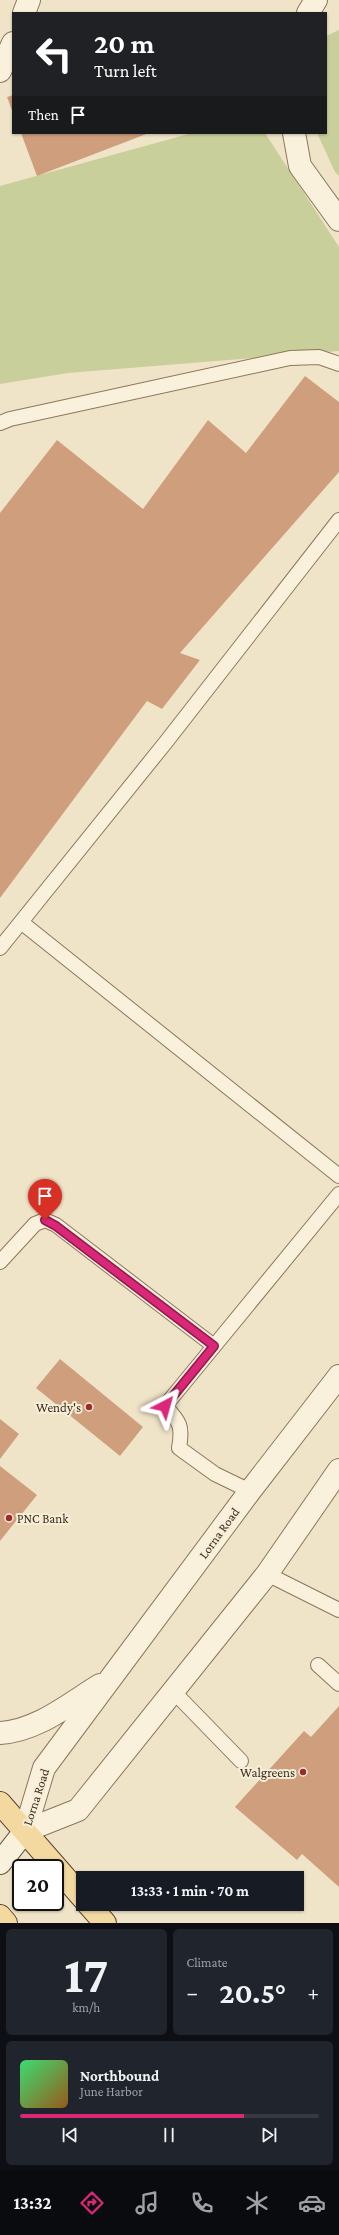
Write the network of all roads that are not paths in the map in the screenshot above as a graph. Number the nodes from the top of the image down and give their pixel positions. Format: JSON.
{"nodes":[{"id":1,"x":29,"y":0,"type":"edge"},
{"id":2,"x":316,"y":0,"type":"edge"},
{"id":3,"x":24,"y":12,"type":"edge"},
{"id":4,"x":309,"y":12,"type":"edge"},
{"id":5,"x":12,"y":46,"type":"edge"},
{"id":6,"x":0,"y":71,"type":"edge"},
{"id":7,"x":294,"y":134,"type":"edge"},
{"id":8,"x":339,"y":220,"type":"edge"},
{"id":9,"x":339,"y":364,"type":"edge"},
{"id":10,"x":0,"y":423,"type":"edge"},
{"id":11,"x":339,"y":520,"type":"edge"},
{"id":12,"x":20,"y":922,"type":"junction"},
{"id":13,"x":0,"y":948,"type":"edge"},
{"id":14,"x":339,"y":1176,"type":"edge"},
{"id":15,"x":339,"y":1194,"type":"edge"},
{"id":16,"x":0,"y":1262,"type":"edge"},
{"id":17,"x":214,"y":1346,"type":"junction"},
{"id":18,"x":339,"y":1376,"type":"edge"},
{"id":19,"x":339,"y":1470,"type":"edge"},
{"id":20,"x":250,"y":1491,"type":"junction"},
{"id":21,"x":267,"y":1574,"type":"junction"},
{"id":22,"x":337,"y":1605,"type":"edge"},
{"id":23,"x":318,"y":1665,"type":"dead end"},
{"id":24,"x":111,"y":1678,"type":"junction"},
{"id":25,"x":339,"y":1684,"type":"edge"},
{"id":26,"x":172,"y":1690,"type":"junction"},
{"id":27,"x":0,"y":1733,"type":"edge"},
{"id":28,"x":241,"y":1761,"type":"dead end"},
{"id":29,"x":0,"y":1803,"type":"edge"},
{"id":30,"x":25,"y":1831,"type":"junction"},
{"id":31,"x":0,"y":1863,"type":"edge"},
{"id":32,"x":76,"y":1890,"type":"edge"},
{"id":33,"x":94,"y":1911,"type":"edge"},
{"id":34,"x":0,"y":1916,"type":"edge"},
{"id":35,"x":6,"y":1923,"type":"edge"},
{"id":36,"x":105,"y":1923,"type":"edge"}],
"edges":[{"from":1,"to":3,"type":"street"},
{"from":2,"to":4,"type":"street"},
{"from":5,"to":6,"type":"street"},
{"from":7,"to":8,"type":"street"},
{"from":9,"to":10,"type":"lane"},
{"from":11,"to":12,"type":"lane"},
{"from":12,"to":13,"type":"lane"},
{"from":12,"to":14,"type":"lane"},
{"from":15,"to":17,"type":"lane"},
{"from":16,"to":17,"type":"lane"},
{"from":17,"to":20,"type":"lane"},
{"from":18,"to":20,"type":"street","name":"Lorna Road"},
{"from":19,"to":21,"type":"street","name":"Lorna Road"},
{"from":20,"to":24,"type":"street","name":"Lorna Road"},
{"from":21,"to":22,"type":"lane"},
{"from":21,"to":26,"type":"street","name":"Lorna Road"},
{"from":23,"to":25,"type":"lane"},
{"from":24,"to":27,"type":"street"},
{"from":24,"to":30,"type":"street","name":"Lorna Road"},
{"from":26,"to":28,"type":"lane"},
{"from":26,"to":30,"type":"street","name":"Lorna Road"},
{"from":29,"to":30,"type":"main road"},
{"from":30,"to":31,"type":"street"},
{"from":30,"to":32,"type":"main road"},
{"from":33,"to":36,"type":"main road"},
{"from":34,"to":35,"type":"main road"}]}
